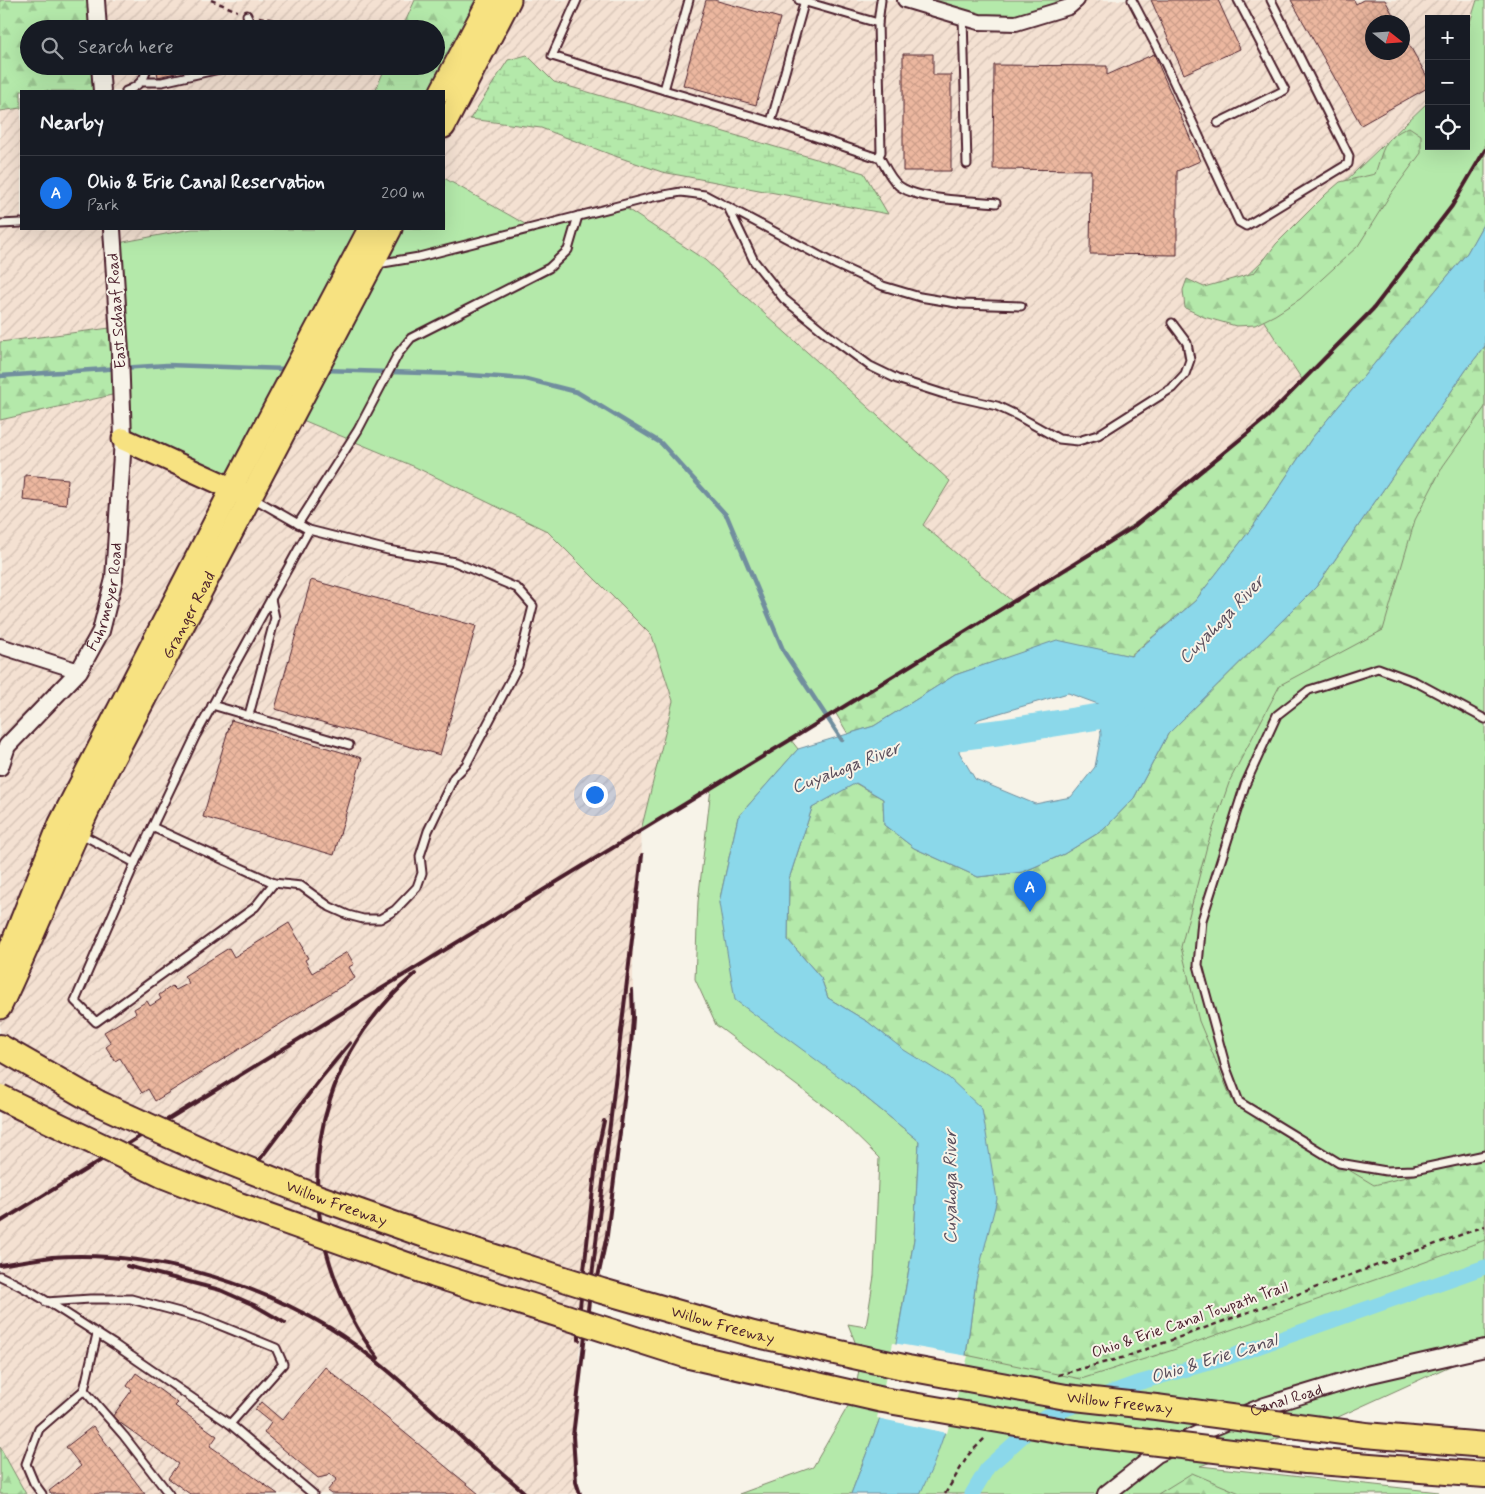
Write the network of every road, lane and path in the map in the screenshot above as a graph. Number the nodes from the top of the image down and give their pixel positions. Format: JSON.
{"nodes":[{"id":1,"x":96,"y":0,"type":"edge"},
{"id":2,"x":211,"y":0,"type":"edge"},
{"id":3,"x":488,"y":0,"type":"edge"},
{"id":4,"x":510,"y":0,"type":"edge"},
{"id":5,"x":577,"y":0,"type":"edge"},
{"id":6,"x":690,"y":0,"type":"edge"},
{"id":7,"x":803,"y":0,"type":"edge"},
{"id":8,"x":881,"y":0,"type":"edge"},
{"id":9,"x":905,"y":0,"type":"edge"},
{"id":10,"x":1077,"y":0,"type":"edge"},
{"id":11,"x":1132,"y":0,"type":"edge"},
{"id":12,"x":1238,"y":0,"type":"edge"},
{"id":13,"x":1270,"y":0,"type":"edge"},
{"id":14,"x":247,"y":15,"type":"junction"},
{"id":15,"x":962,"y":17,"type":"junction"},
{"id":16,"x":97,"y":20,"type":"edge"},
{"id":17,"x":248,"y":20,"type":"edge"},
{"id":18,"x":273,"y":20,"type":"edge"},
{"id":19,"x":878,"y":23,"type":"junction"},
{"id":20,"x":101,"y":75,"type":"edge"},
{"id":21,"x":145,"y":75,"type":"edge"},
{"id":22,"x":193,"y":75,"type":"edge"},
{"id":23,"x":141,"y":82,"type":"junction"},
{"id":24,"x":102,"y":90,"type":"edge"},
{"id":25,"x":128,"y":90,"type":"edge"},
{"id":26,"x":442,"y":90,"type":"edge"},
{"id":27,"x":664,"y":90,"type":"junction"},
{"id":28,"x":771,"y":122,"type":"junction"},
{"id":29,"x":1218,"y":123,"type":"dead end"},
{"id":30,"x":445,"y":125,"type":"edge"},
{"id":31,"x":879,"y":156,"type":"junction"},
{"id":32,"x":967,"y":164,"type":"dead end"},
{"id":33,"x":996,"y":203,"type":"dead end"},
{"id":34,"x":728,"y":207,"type":"junction"},
{"id":35,"x":578,"y":216,"type":"junction"},
{"id":36,"x":20,"y":223,"type":"edge"},
{"id":37,"x":0,"y":224,"type":"edge"},
{"id":38,"x":112,"y":230,"type":"edge"},
{"id":39,"x":369,"y":230,"type":"edge"},
{"id":40,"x":389,"y":230,"type":"edge"},
{"id":41,"x":363,"y":261,"type":"junction"},
{"id":42,"x":1021,"y":306,"type":"dead end"},
{"id":43,"x":1172,"y":323,"type":"dead end"},
{"id":44,"x":329,"y":324,"type":"junction"},
{"id":45,"x":121,"y":392,"type":"joint"},
{"id":46,"x":123,"y":439,"type":"junction"},
{"id":47,"x":241,"y":492,"type":"junction"},
{"id":48,"x":298,"y":524,"type":"junction"},
{"id":49,"x":309,"y":530,"type":"junction"},
{"id":50,"x":271,"y":599,"type":"junction"},
{"id":51,"x":0,"y":637,"type":"edge"},
{"id":52,"x":5,"y":648,"type":"edge"},
{"id":53,"x":79,"y":671,"type":"junction"},
{"id":54,"x":212,"y":706,"type":"junction"},
{"id":55,"x":249,"y":715,"type":"junction"},
{"id":56,"x":1485,"y":719,"type":"edge"},
{"id":57,"x":349,"y":745,"type":"dead end"},
{"id":58,"x":0,"y":767,"type":"edge"},
{"id":59,"x":152,"y":827,"type":"junction"},
{"id":60,"x":69,"y":828,"type":"junction"},
{"id":61,"x":135,"y":863,"type":"junction"},
{"id":62,"x":274,"y":882,"type":"junction"},
{"id":63,"x":0,"y":993,"type":"edge"},
{"id":64,"x":0,"y":1008,"type":"edge"},
{"id":65,"x":0,"y":1047,"type":"edge"},
{"id":66,"x":0,"y":1053,"type":"edge"},
{"id":67,"x":0,"y":1097,"type":"edge"},
{"id":68,"x":98,"y":1103,"type":"junction"},
{"id":69,"x":0,"y":1105,"type":"edge"},
{"id":70,"x":1485,"y":1156,"type":"edge"},
{"id":71,"x":162,"y":1175,"type":"junction"},
{"id":72,"x":1485,"y":1226,"type":"edge"},
{"id":73,"x":0,"y":1276,"type":"edge"},
{"id":74,"x":46,"y":1302,"type":"junction"},
{"id":75,"x":97,"y":1334,"type":"junction"},
{"id":76,"x":1485,"y":1348,"type":"edge"},
{"id":77,"x":1054,"y":1376,"type":"dead end"},
{"id":78,"x":84,"y":1390,"type":"junction"},
{"id":79,"x":230,"y":1424,"type":"junction"},
{"id":80,"x":989,"y":1433,"type":"dead end"},
{"id":81,"x":1485,"y":1445,"type":"edge"},
{"id":82,"x":1485,"y":1475,"type":"edge"},
{"id":83,"x":42,"y":1494,"type":"edge"},
{"id":84,"x":169,"y":1494,"type":"edge"},
{"id":85,"x":313,"y":1494,"type":"edge"},
{"id":86,"x":945,"y":1494,"type":"edge"},
{"id":87,"x":1106,"y":1494,"type":"edge"}],
"edges":[{"from":1,"to":16,"type":"street"},
{"from":2,"to":14,"type":"path"},
{"from":3,"to":26,"type":"main road"},
{"from":4,"to":30,"type":"main road"},
{"from":5,"to":27,"type":"lane"},
{"from":6,"to":27,"type":"lane"},
{"from":7,"to":19,"type":"lane"},
{"from":7,"to":28,"type":"lane"},
{"from":8,"to":19,"type":"lane"},
{"from":9,"to":15,"type":"street"},
{"from":10,"to":15,"type":"street"},
{"from":11,"to":13,"type":"lane"},
{"from":12,"to":29,"type":"lane"},
{"from":14,"to":17,"type":"lane"},
{"from":14,"to":18,"type":"path"},
{"from":15,"to":32,"type":"lane"},
{"from":19,"to":31,"type":"lane"},
{"from":20,"to":24,"type":"street"},
{"from":21,"to":23,"type":"lane"},
{"from":22,"to":23,"type":"lane"},
{"from":23,"to":25,"type":"lane"},
{"from":27,"to":28,"type":"lane"},
{"from":28,"to":31,"type":"lane"},
{"from":31,"to":33,"type":"lane"},
{"from":34,"to":35,"type":"lane"},
{"from":34,"to":42,"type":"lane"},
{"from":34,"to":43,"type":"lane"},
{"from":35,"to":41,"type":"lane"},
{"from":35,"to":48,"type":"lane"},
{"from":36,"to":37,"type":"lane"},
{"from":38,"to":45,"type":"street","name":"East Schaaf Road"},
{"from":39,"to":41,"type":"main road","name":"Granger Road"},
{"from":40,"to":41,"type":"main road","name":"Granger Road"},
{"from":41,"to":44,"type":"main road","name":"Granger Road"},
{"from":44,"to":47,"type":"main road","name":"Granger Road"},
{"from":44,"to":47,"type":"main road","name":"Granger Road"},
{"from":45,"to":46,"type":"street","name":"Fuhrmeyer Road"},
{"from":46,"to":47,"type":"main road"},
{"from":46,"to":53,"type":"street","name":"Fuhrmeyer Road"},
{"from":47,"to":48,"type":"lane"},
{"from":47,"to":60,"type":"main road","name":"Granger Road"},
{"from":48,"to":49,"type":"lane"},
{"from":49,"to":50,"type":"lane"},
{"from":49,"to":62,"type":"lane"},
{"from":50,"to":54,"type":"lane"},
{"from":50,"to":55,"type":"lane"},
{"from":51,"to":52,"type":"lane"},
{"from":52,"to":53,"type":"street"},
{"from":53,"to":58,"type":"street","name":"Fuhrmeyer Road"},
{"from":54,"to":55,"type":"lane"},
{"from":54,"to":59,"type":"lane"},
{"from":55,"to":57,"type":"lane"},
{"from":56,"to":70,"type":"lane"},
{"from":59,"to":61,"type":"lane"},
{"from":59,"to":62,"type":"lane"},
{"from":60,"to":61,"type":"lane"},
{"from":60,"to":63,"type":"main road","name":"Granger Road"},
{"from":60,"to":64,"type":"main road","name":"Granger Road"},
{"from":61,"to":62,"type":"lane"},
{"from":65,"to":68,"type":"highway"},
{"from":66,"to":68,"type":"highway","name":"Willow Freeway"},
{"from":67,"to":71,"type":"highway","bridge":true},
{"from":68,"to":81,"type":"highway","name":"Willow Freeway","bridge":true},
{"from":69,"to":71,"type":"highway","bridge":true},
{"from":71,"to":82,"type":"highway","bridge":true},
{"from":72,"to":77,"type":"path","name":"Ohio & Erie Canal Towpath Trail"},
{"from":73,"to":74,"type":"lane"},
{"from":74,"to":75,"type":"lane"},
{"from":74,"to":79,"type":"lane"},
{"from":75,"to":78,"type":"lane"},
{"from":75,"to":79,"type":"lane"},
{"from":76,"to":87,"type":"street","name":"Canal Road"},
{"from":78,"to":83,"type":"lane"},
{"from":78,"to":84,"type":"lane"},
{"from":79,"to":85,"type":"lane"},
{"from":80,"to":86,"type":"path"}]}
